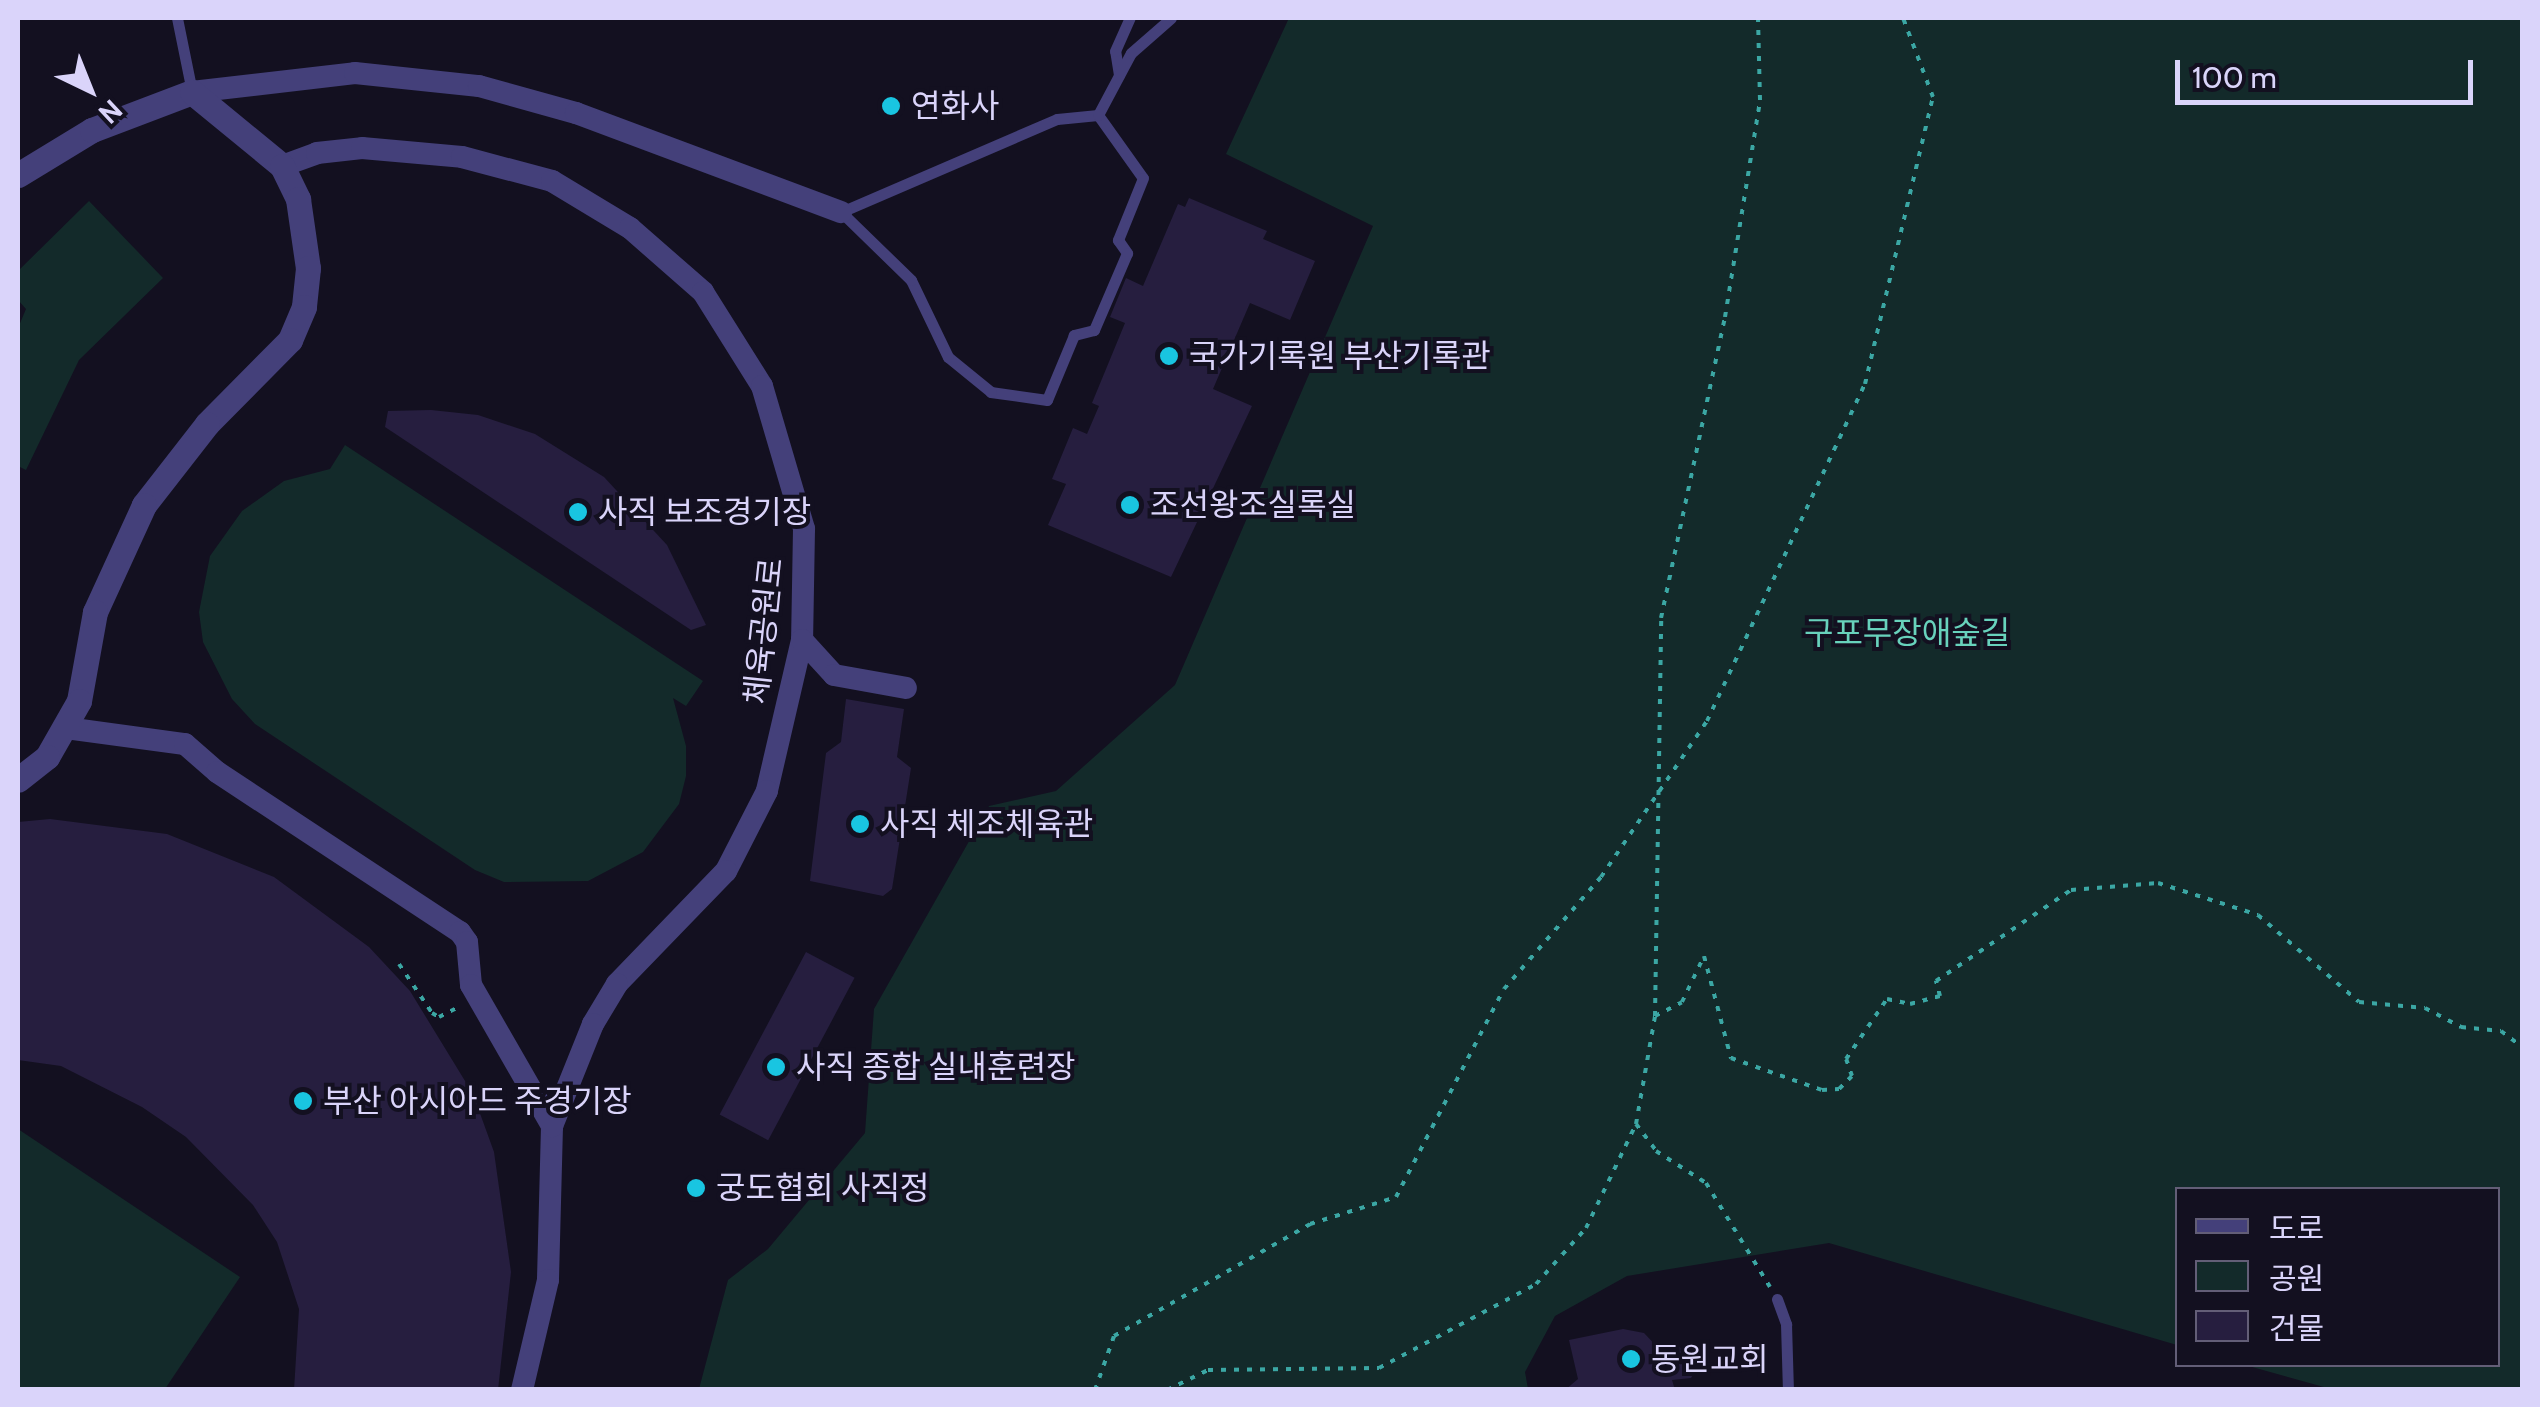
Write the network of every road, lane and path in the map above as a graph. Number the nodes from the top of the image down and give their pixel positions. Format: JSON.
{"nodes":[{"id":1,"x":178,"y":18,"type":"edge"},
{"id":2,"x":1130,"y":18,"type":"edge"},
{"id":3,"x":1172,"y":18,"type":"edge"},
{"id":4,"x":1758,"y":18,"type":"edge"},
{"id":5,"x":1902,"y":18,"type":"edge"},
{"id":6,"x":1119,"y":74,"type":"junction"},
{"id":7,"x":192,"y":92,"type":"junction"},
{"id":8,"x":1098,"y":115,"type":"junction"},
{"id":9,"x":282,"y":166,"type":"junction"},
{"id":10,"x":18,"y":175,"type":"edge"},
{"id":11,"x":841,"y":212,"type":"junction"},
{"id":12,"x":802,"y":640,"type":"junction"},
{"id":13,"x":906,"y":688,"type":"dead end"},
{"id":14,"x":66,"y":728,"type":"junction"},
{"id":15,"x":18,"y":780,"type":"edge"},
{"id":16,"x":1658,"y":793,"type":"junction"},
{"id":17,"x":400,"y":964,"type":"dead end"},
{"id":18,"x":466,"y":1009,"type":"dead end"},
{"id":19,"x":1655,"y":1016,"type":"junction"},
{"id":20,"x":2522,"y":1047,"type":"edge"},
{"id":21,"x":1636,"y":1124,"type":"junction"},
{"id":22,"x":552,"y":1126,"type":"junction"},
{"id":23,"x":1777,"y":1299,"type":"joint"},
{"id":24,"x":522,"y":1390,"type":"edge"},
{"id":25,"x":1094,"y":1390,"type":"edge"},
{"id":26,"x":1167,"y":1390,"type":"edge"},
{"id":27,"x":1788,"y":1390,"type":"edge"}],
"edges":[{"from":1,"to":7,"type":"lane"},
{"from":2,"to":6,"type":"lane"},
{"from":3,"to":6,"type":"lane"},
{"from":4,"to":16,"type":"path"},
{"from":5,"to":16,"type":"path"},
{"from":6,"to":8,"type":"lane"},
{"from":7,"to":9,"type":"street"},
{"from":7,"to":10,"type":"street"},
{"from":7,"to":11,"type":"street"},
{"from":8,"to":11,"type":"lane"},
{"from":8,"to":11,"type":"lane"},
{"from":9,"to":12,"type":"street","name":"체육공원로"},
{"from":9,"to":14,"type":"street"},
{"from":12,"to":13,"type":"street"},
{"from":12,"to":22,"type":"street","name":"체육공원로"},
{"from":14,"to":15,"type":"street"},
{"from":14,"to":22,"type":"street"},
{"from":16,"to":19,"type":"path"},
{"from":16,"to":25,"type":"path"},
{"from":17,"to":18,"type":"path"},
{"from":19,"to":20,"type":"path"},
{"from":19,"to":21,"type":"path"},
{"from":21,"to":23,"type":"path"},
{"from":21,"to":26,"type":"path"},
{"from":22,"to":24,"type":"street","name":"체육공원로"},
{"from":23,"to":27,"type":"lane"}]}
